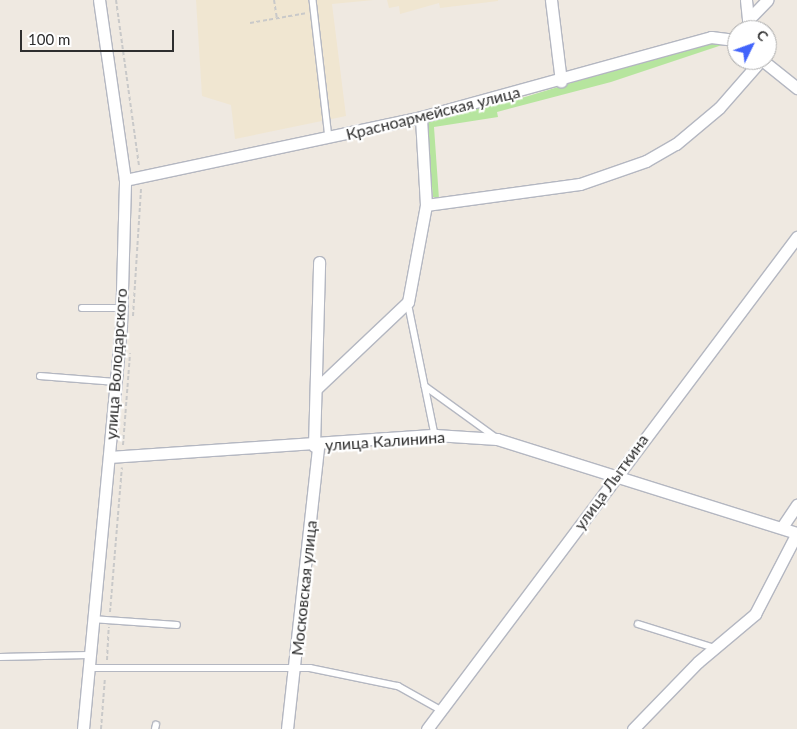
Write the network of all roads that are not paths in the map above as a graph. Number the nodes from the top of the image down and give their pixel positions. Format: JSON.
{"nodes":[{"id":1,"x":99,"y":0,"type":"edge"},
{"id":2,"x":313,"y":0,"type":"edge"},
{"id":3,"x":551,"y":0,"type":"edge"},
{"id":4,"x":746,"y":0,"type":"edge"},
{"id":5,"x":767,"y":0,"type":"edge"},
{"id":6,"x":746,"y":20,"type":"edge"},
{"id":7,"x":750,"y":20,"type":"edge"},
{"id":8,"x":727,"y":39,"type":"edge"},
{"id":9,"x":753,"y":70,"type":"edge"},
{"id":10,"x":774,"y":70,"type":"edge"},
{"id":11,"x":561,"y":81,"type":"junction"},
{"id":12,"x":797,"y":88,"type":"edge"},
{"id":13,"x":421,"y":117,"type":"junction"},
{"id":14,"x":329,"y":138,"type":"junction"},
{"id":15,"x":125,"y":180,"type":"junction"},
{"id":16,"x":426,"y":205,"type":"junction"},
{"id":17,"x":797,"y":237,"type":"edge"},
{"id":18,"x":319,"y":262,"type":"dead end"},
{"id":19,"x":408,"y":302,"type":"junction"},
{"id":20,"x":82,"y":308,"type":"dead end"},
{"id":21,"x":121,"y":308,"type":"junction"},
{"id":22,"x":40,"y":376,"type":"dead end"},
{"id":23,"x":116,"y":382,"type":"junction"},
{"id":24,"x":425,"y":386,"type":"junction"},
{"id":25,"x":317,"y":388,"type":"junction"},
{"id":26,"x":435,"y":435,"type":"junction"},
{"id":27,"x":497,"y":439,"type":"junction"},
{"id":28,"x":316,"y":446,"type":"junction"},
{"id":29,"x":109,"y":457,"type":"junction"},
{"id":30,"x":614,"y":478,"type":"junction"},
{"id":31,"x":797,"y":505,"type":"edge"},
{"id":32,"x":782,"y":527,"type":"junction"},
{"id":33,"x":797,"y":533,"type":"edge"},
{"id":34,"x":92,"y":619,"type":"junction"},
{"id":35,"x":638,"y":624,"type":"dead end"},
{"id":36,"x":177,"y":625,"type":"dead end"},
{"id":37,"x":715,"y":648,"type":"junction"},
{"id":38,"x":88,"y":655,"type":"junction"},
{"id":39,"x":0,"y":657,"type":"edge"},
{"id":40,"x":87,"y":668,"type":"junction"},
{"id":41,"x":295,"y":671,"type":"junction"},
{"id":42,"x":442,"y":711,"type":"junction"},
{"id":43,"x":83,"y":729,"type":"edge"},
{"id":44,"x":287,"y":729,"type":"edge"},
{"id":45,"x":427,"y":729,"type":"edge"},
{"id":46,"x":633,"y":729,"type":"edge"}],
"edges":[{"from":1,"to":15,"type":"street","name":"улица Володарского"},
{"from":2,"to":14,"type":"lane"},
{"from":3,"to":11,"type":"street"},
{"from":4,"to":6,"type":"street"},
{"from":5,"to":7,"type":"street"},
{"from":8,"to":11,"type":"street","name":"Красноармейская улица"},
{"from":9,"to":16,"type":"street"},
{"from":10,"to":12,"type":"street"},
{"from":11,"to":13,"type":"street","name":"Красноармейская улица"},
{"from":13,"to":14,"type":"street","name":"Красноармейская улица"},
{"from":13,"to":16,"type":"street"},
{"from":14,"to":15,"type":"street","name":"Красноармейская улица"},
{"from":15,"to":21,"type":"street","name":"улица Володарского"},
{"from":16,"to":19,"type":"street"},
{"from":17,"to":30,"type":"street","name":"улица Лыткина"},
{"from":18,"to":25,"type":"street","name":"Московская улица"},
{"from":19,"to":24,"type":"lane"},
{"from":19,"to":25,"type":"street"},
{"from":20,"to":21,"type":"lane"},
{"from":21,"to":23,"type":"street","name":"улица Володарского"},
{"from":22,"to":23,"type":"lane"},
{"from":23,"to":29,"type":"street","name":"улица Володарского"},
{"from":24,"to":26,"type":"lane"},
{"from":24,"to":27,"type":"lane"},
{"from":25,"to":28,"type":"street","name":"Московская улица"},
{"from":26,"to":27,"type":"street","name":"улица Калинина"},
{"from":26,"to":28,"type":"street","name":"улица Калинина"},
{"from":27,"to":30,"type":"street","name":"улица Калинина"},
{"from":28,"to":29,"type":"street","name":"улица Калинина"},
{"from":28,"to":41,"type":"street","name":"Московская улица"},
{"from":29,"to":34,"type":"street","name":"улица Володарского"},
{"from":30,"to":32,"type":"street","name":"улица Калинина"},
{"from":30,"to":42,"type":"street","name":"улица Лыткина"},
{"from":31,"to":32,"type":"street"},
{"from":32,"to":33,"type":"street","name":"улица Калинина"},
{"from":33,"to":37,"type":"street"},
{"from":34,"to":36,"type":"lane"},
{"from":34,"to":38,"type":"street","name":"улица Володарского"},
{"from":35,"to":37,"type":"lane"},
{"from":37,"to":46,"type":"street"},
{"from":38,"to":39,"type":"lane"},
{"from":38,"to":40,"type":"street","name":"улица Володарского"},
{"from":40,"to":41,"type":"lane"},
{"from":40,"to":43,"type":"street","name":"улица Володарского"},
{"from":41,"to":42,"type":"lane"},
{"from":41,"to":44,"type":"street","name":"Московская улица"},
{"from":42,"to":45,"type":"street","name":"улица Лыткина"}]}
